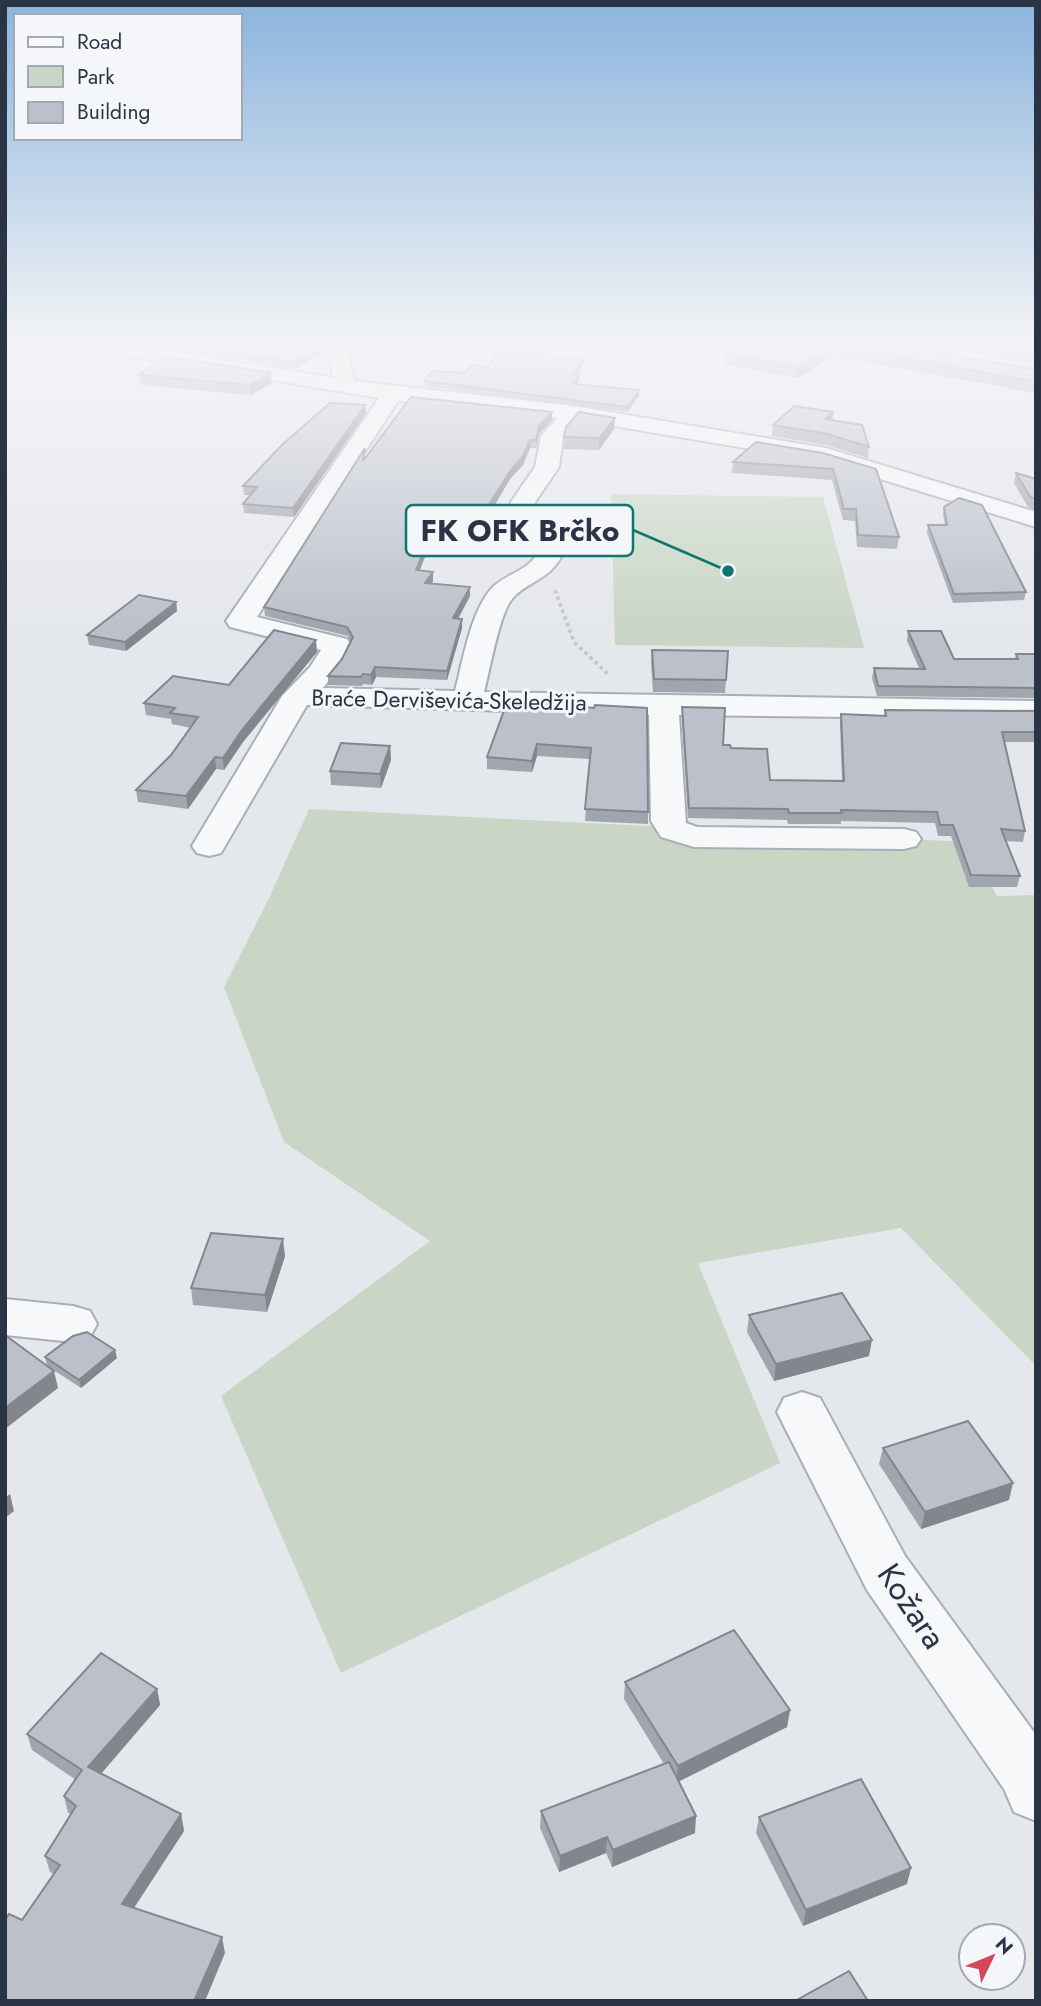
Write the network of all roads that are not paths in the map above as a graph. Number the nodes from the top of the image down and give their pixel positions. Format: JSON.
{"nodes":[{"id":1,"x":362,"y":439,"type":"edge"},
{"id":2,"x":552,"y":439,"type":"edge"},
{"id":3,"x":723,"y":439,"type":"edge"},
{"id":4,"x":1036,"y":520,"type":"edge"},
{"id":5,"x":297,"y":696,"type":"junction"},
{"id":6,"x":467,"y":700,"type":"junction"},
{"id":7,"x":664,"y":706,"type":"junction"},
{"id":8,"x":1036,"y":710,"type":"edge"},
{"id":9,"x":904,"y":839,"type":"dead end"},
{"id":10,"x":209,"y":846,"type":"dead end"},
{"id":11,"x":5,"y":1317,"type":"edge"},
{"id":12,"x":73,"y":1324,"type":"dead end"},
{"id":13,"x":802,"y":1412,"type":"dead end"},
{"id":14,"x":1036,"y":1791,"type":"edge"}],
"edges":[{"from":1,"to":5,"type":"street","name":"Braće Derviševića-Skeledžija"},
{"from":2,"to":6,"type":"street"},
{"from":3,"to":4,"type":"street"},
{"from":5,"to":6,"type":"street","name":"Braće Derviševića-Skeledžija"},
{"from":5,"to":10,"type":"street"},
{"from":6,"to":7,"type":"street","name":"Braće Derviševića-Skeledžija"},
{"from":7,"to":8,"type":"street","name":"Braće Derviševića-Skeledžija"},
{"from":7,"to":9,"type":"street"},
{"from":11,"to":12,"type":"street"},
{"from":13,"to":14,"type":"street","name":"Kožara"}]}
